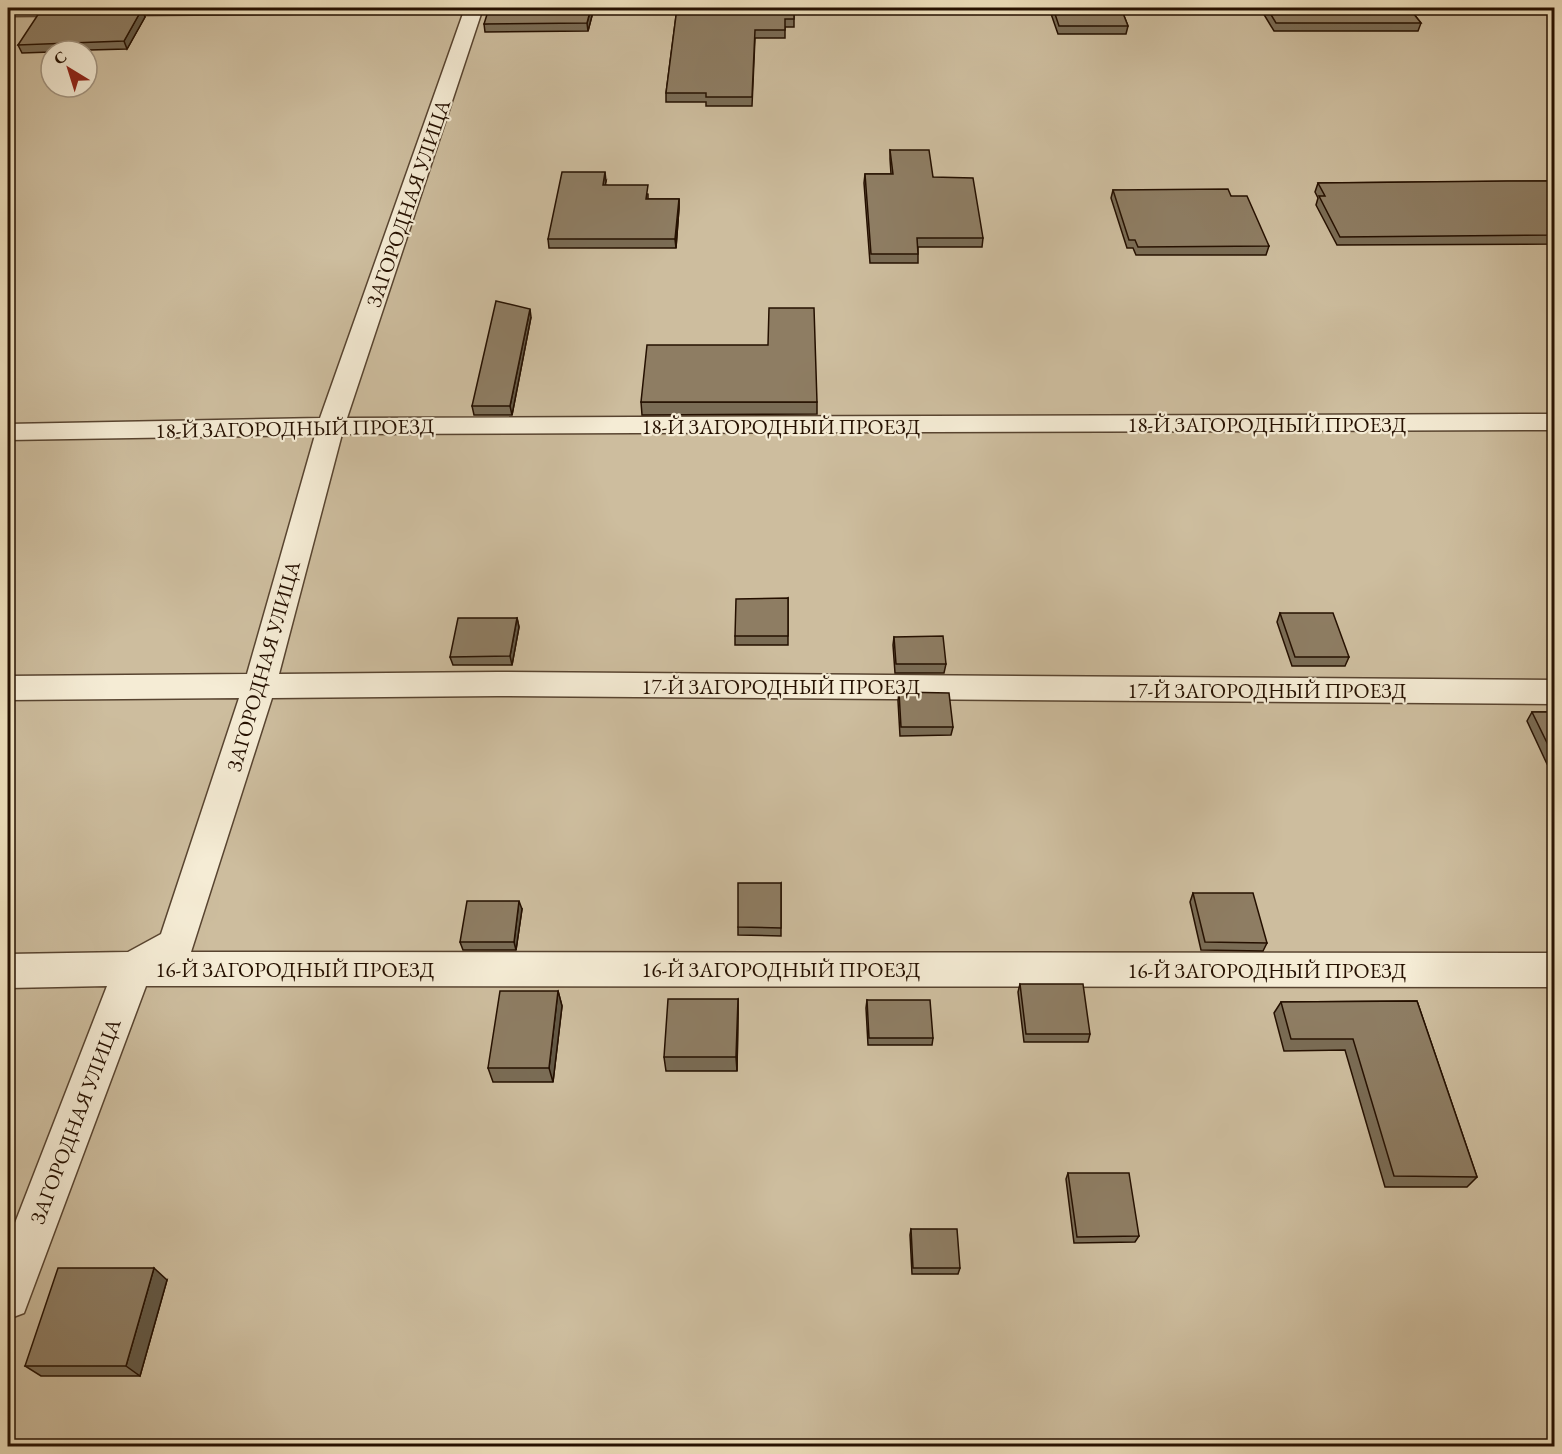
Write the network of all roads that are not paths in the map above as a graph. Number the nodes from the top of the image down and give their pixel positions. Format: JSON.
{"nodes":[{"id":1,"x":361,"y":8,"type":"edge"},
{"id":2,"x":474,"y":8,"type":"edge"},
{"id":3,"x":1339,"y":8,"type":"edge"},
{"id":4,"x":1554,"y":8,"type":"edge"},
{"id":5,"x":8,"y":11,"type":"edge"},
{"id":6,"x":1554,"y":422,"type":"edge"},
{"id":7,"x":331,"y":426,"type":"junction"},
{"id":8,"x":8,"y":432,"type":"edge"},
{"id":9,"x":259,"y":687,"type":"junction"},
{"id":10,"x":8,"y":688,"type":"edge"},
{"id":11,"x":1554,"y":692,"type":"edge"},
{"id":12,"x":133,"y":969,"type":"junction"},
{"id":13,"x":1554,"y":970,"type":"edge"},
{"id":14,"x":8,"y":971,"type":"edge"},
{"id":15,"x":8,"y":1297,"type":"edge"}],
"edges":[{"from":1,"to":5,"type":"street"},
{"from":2,"to":7,"type":"street","name":"ЗАГОРОДНАЯ УЛИЦА"},
{"from":3,"to":4,"type":"street"},
{"from":6,"to":7,"type":"street","name":"18-Й ЗАГОРОДНЫЙ ПРОЕЗД"},
{"from":7,"to":8,"type":"street","name":"18-Й ЗАГОРОДНЫЙ ПРОЕЗД"},
{"from":7,"to":9,"type":"street","name":"ЗАГОРОДНАЯ УЛИЦА"},
{"from":9,"to":10,"type":"street","name":"17-Й ЗАГОРОДНЫЙ ПРОЕЗД"},
{"from":9,"to":11,"type":"street","name":"17-Й ЗАГОРОДНЫЙ ПРОЕЗД"},
{"from":9,"to":12,"type":"street","name":"ЗАГОРОДНАЯ УЛИЦА"},
{"from":12,"to":13,"type":"street","name":"16-Й ЗАГОРОДНЫЙ ПРОЕЗД"},
{"from":12,"to":14,"type":"street","name":"16-Й ЗАГОРОДНЫЙ ПРОЕЗД"},
{"from":12,"to":15,"type":"street","name":"ЗАГОРОДНАЯ УЛИЦА"}]}
